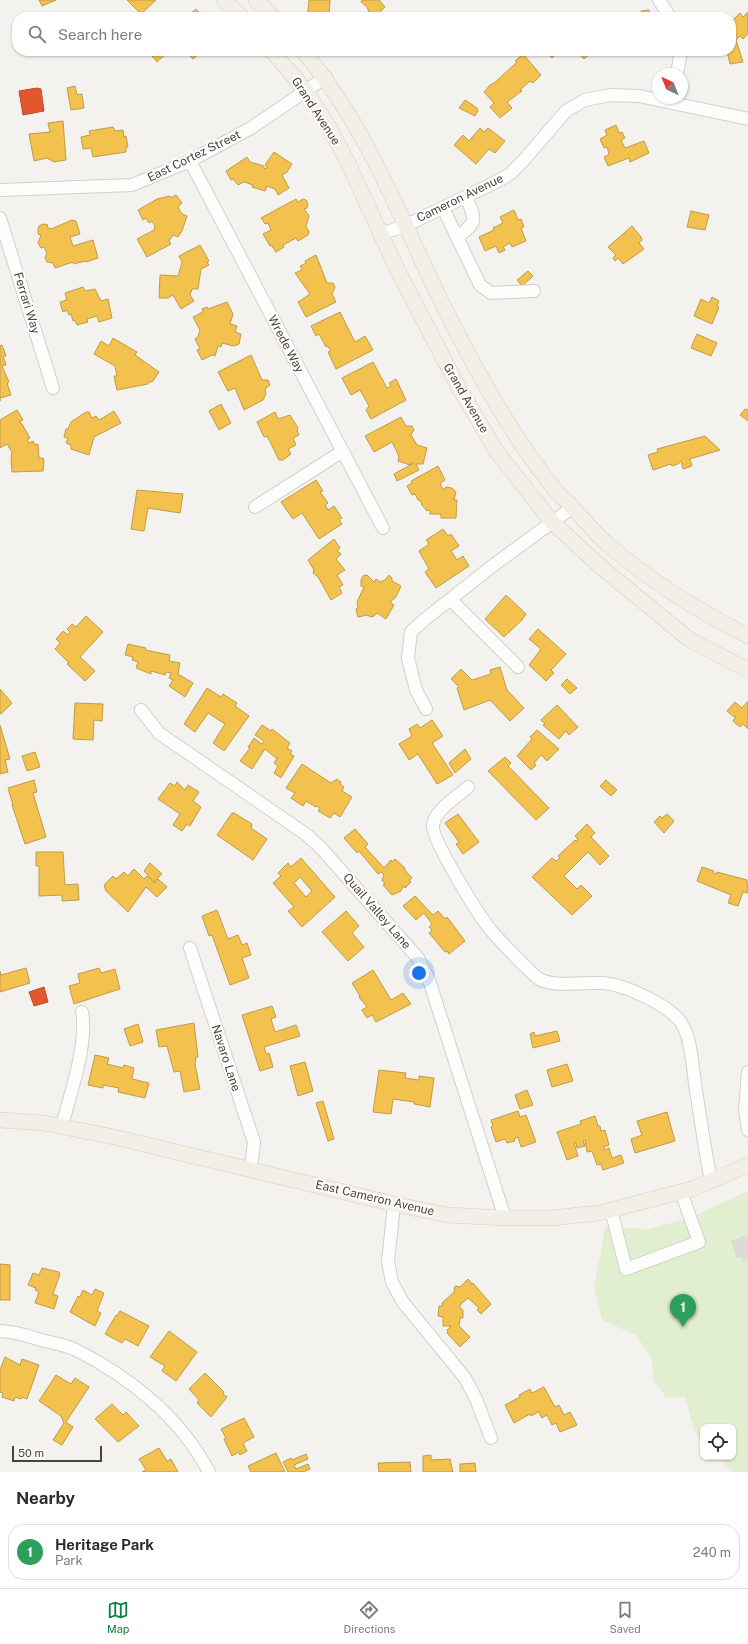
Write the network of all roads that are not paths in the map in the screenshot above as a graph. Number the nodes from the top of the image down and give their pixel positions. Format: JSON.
{"nodes":[{"id":1,"x":224,"y":0,"type":"edge"},
{"id":2,"x":256,"y":0,"type":"edge"},
{"id":3,"x":659,"y":0,"type":"edge"},
{"id":4,"x":237,"y":12,"type":"edge"},
{"id":5,"x":268,"y":12,"type":"edge"},
{"id":6,"x":667,"y":12,"type":"edge"},
{"id":7,"x":276,"y":56,"type":"edge"},
{"id":8,"x":307,"y":56,"type":"edge"},
{"id":9,"x":680,"y":56,"type":"edge"},
{"id":10,"x":678,"y":68,"type":"edge"},
{"id":11,"x":326,"y":78,"type":"junction"},
{"id":12,"x":306,"y":91,"type":"junction"},
{"id":13,"x":652,"y":98,"type":"edge"},
{"id":14,"x":688,"y":104,"type":"edge"},
{"id":15,"x":748,"y":119,"type":"edge"},
{"id":16,"x":190,"y":161,"type":"junction"},
{"id":17,"x":0,"y":190,"type":"edge"},
{"id":18,"x":466,"y":197,"type":"junction"},
{"id":19,"x":443,"y":208,"type":"junction"},
{"id":20,"x":0,"y":218,"type":"edge"},
{"id":21,"x":407,"y":225,"type":"junction"},
{"id":22,"x":381,"y":234,"type":"junction"},
{"id":23,"x":457,"y":238,"type":"junction"},
{"id":24,"x":534,"y":292,"type":"dead end"},
{"id":25,"x":53,"y":388,"type":"dead end"},
{"id":26,"x":343,"y":452,"type":"junction"},
{"id":27,"x":255,"y":507,"type":"dead end"},
{"id":28,"x":573,"y":508,"type":"junction"},
{"id":29,"x":552,"y":522,"type":"junction"},
{"id":30,"x":383,"y":528,"type":"dead end"},
{"id":31,"x":451,"y":600,"type":"junction"},
{"id":32,"x":748,"y":636,"type":"edge"},
{"id":33,"x":518,"y":667,"type":"dead end"},
{"id":34,"x":748,"y":670,"type":"edge"},
{"id":35,"x":426,"y":709,"type":"dead end"},
{"id":36,"x":141,"y":710,"type":"dead end"},
{"id":37,"x":468,"y":786,"type":"dead end"},
{"id":38,"x":190,"y":948,"type":"dead end"},
{"id":39,"x":82,"y":1012,"type":"dead end"},
{"id":40,"x":748,"y":1072,"type":"edge"},
{"id":41,"x":0,"y":1120,"type":"edge"},
{"id":42,"x":62,"y":1126,"type":"junction"},
{"id":43,"x":748,"y":1130,"type":"edge"},
{"id":44,"x":748,"y":1165,"type":"edge"},
{"id":45,"x":251,"y":1170,"type":"junction"},
{"id":46,"x":711,"y":1181,"type":"junction"},
{"id":47,"x":681,"y":1192,"type":"junction"},
{"id":48,"x":394,"y":1204,"type":"junction"},
{"id":49,"x":611,"y":1210,"type":"junction"},
{"id":50,"x":505,"y":1218,"type":"junction"},
{"id":51,"x":0,"y":1331,"type":"edge"},
{"id":52,"x":491,"y":1438,"type":"dead end"},
{"id":53,"x":208,"y":1472,"type":"edge"}],
"edges":[{"from":1,"to":4,"type":"main road"},
{"from":2,"to":5,"type":"main road"},
{"from":3,"to":6,"type":"street"},
{"from":7,"to":12,"type":"main road","name":"Grand Avenue"},
{"from":8,"to":11,"type":"main road","name":"Grand Avenue"},
{"from":9,"to":10,"type":"street"},
{"from":11,"to":12,"type":"street","name":"East Cortez Street"},
{"from":11,"to":21,"type":"main road","name":"Grand Avenue"},
{"from":12,"to":16,"type":"street","name":"East Cortez Street"},
{"from":12,"to":22,"type":"main road","name":"Grand Avenue"},
{"from":13,"to":18,"type":"street","name":"Cameron Avenue"},
{"from":14,"to":15,"type":"street","name":"Cameron Avenue"},
{"from":16,"to":17,"type":"street","name":"East Cortez Street"},
{"from":16,"to":26,"type":"street","name":"Wrede Way"},
{"from":18,"to":19,"type":"street","name":"Cameron Avenue"},
{"from":18,"to":23,"type":"street"},
{"from":19,"to":21,"type":"street","name":"Cameron Avenue"},
{"from":19,"to":23,"type":"street"},
{"from":20,"to":25,"type":"street","name":"Ferrari Way"},
{"from":21,"to":22,"type":"street","name":"Cameron Avenue"},
{"from":21,"to":28,"type":"main road","name":"Grand Avenue"},
{"from":22,"to":29,"type":"main road","name":"Grand Avenue"},
{"from":23,"to":24,"type":"street"},
{"from":26,"to":27,"type":"street"},
{"from":26,"to":30,"type":"street","name":"Wrede Way"},
{"from":28,"to":29,"type":"street"},
{"from":28,"to":32,"type":"main road","name":"Grand Avenue"},
{"from":29,"to":31,"type":"street"},
{"from":29,"to":34,"type":"main road","name":"Grand Avenue"},
{"from":31,"to":33,"type":"street"},
{"from":31,"to":35,"type":"street"},
{"from":36,"to":50,"type":"street","name":"Quail Valley Lane"},
{"from":37,"to":46,"type":"street"},
{"from":38,"to":45,"type":"street","name":"Navaro Lane"},
{"from":39,"to":42,"type":"street"},
{"from":40,"to":43,"type":"street"},
{"from":41,"to":42,"type":"main road","name":"East Cameron Avenue"},
{"from":42,"to":45,"type":"main road","name":"East Cameron Avenue"},
{"from":44,"to":46,"type":"main road","name":"East Cameron Avenue"},
{"from":45,"to":48,"type":"main road","name":"East Cameron Avenue"},
{"from":46,"to":47,"type":"main road","name":"East Cameron Avenue"},
{"from":47,"to":49,"type":"main road","name":"East Cameron Avenue"},
{"from":47,"to":49,"type":"street"},
{"from":48,"to":50,"type":"main road","name":"East Cameron Avenue"},
{"from":48,"to":52,"type":"street"},
{"from":49,"to":50,"type":"main road","name":"East Cameron Avenue"},
{"from":51,"to":53,"type":"street"}]}
